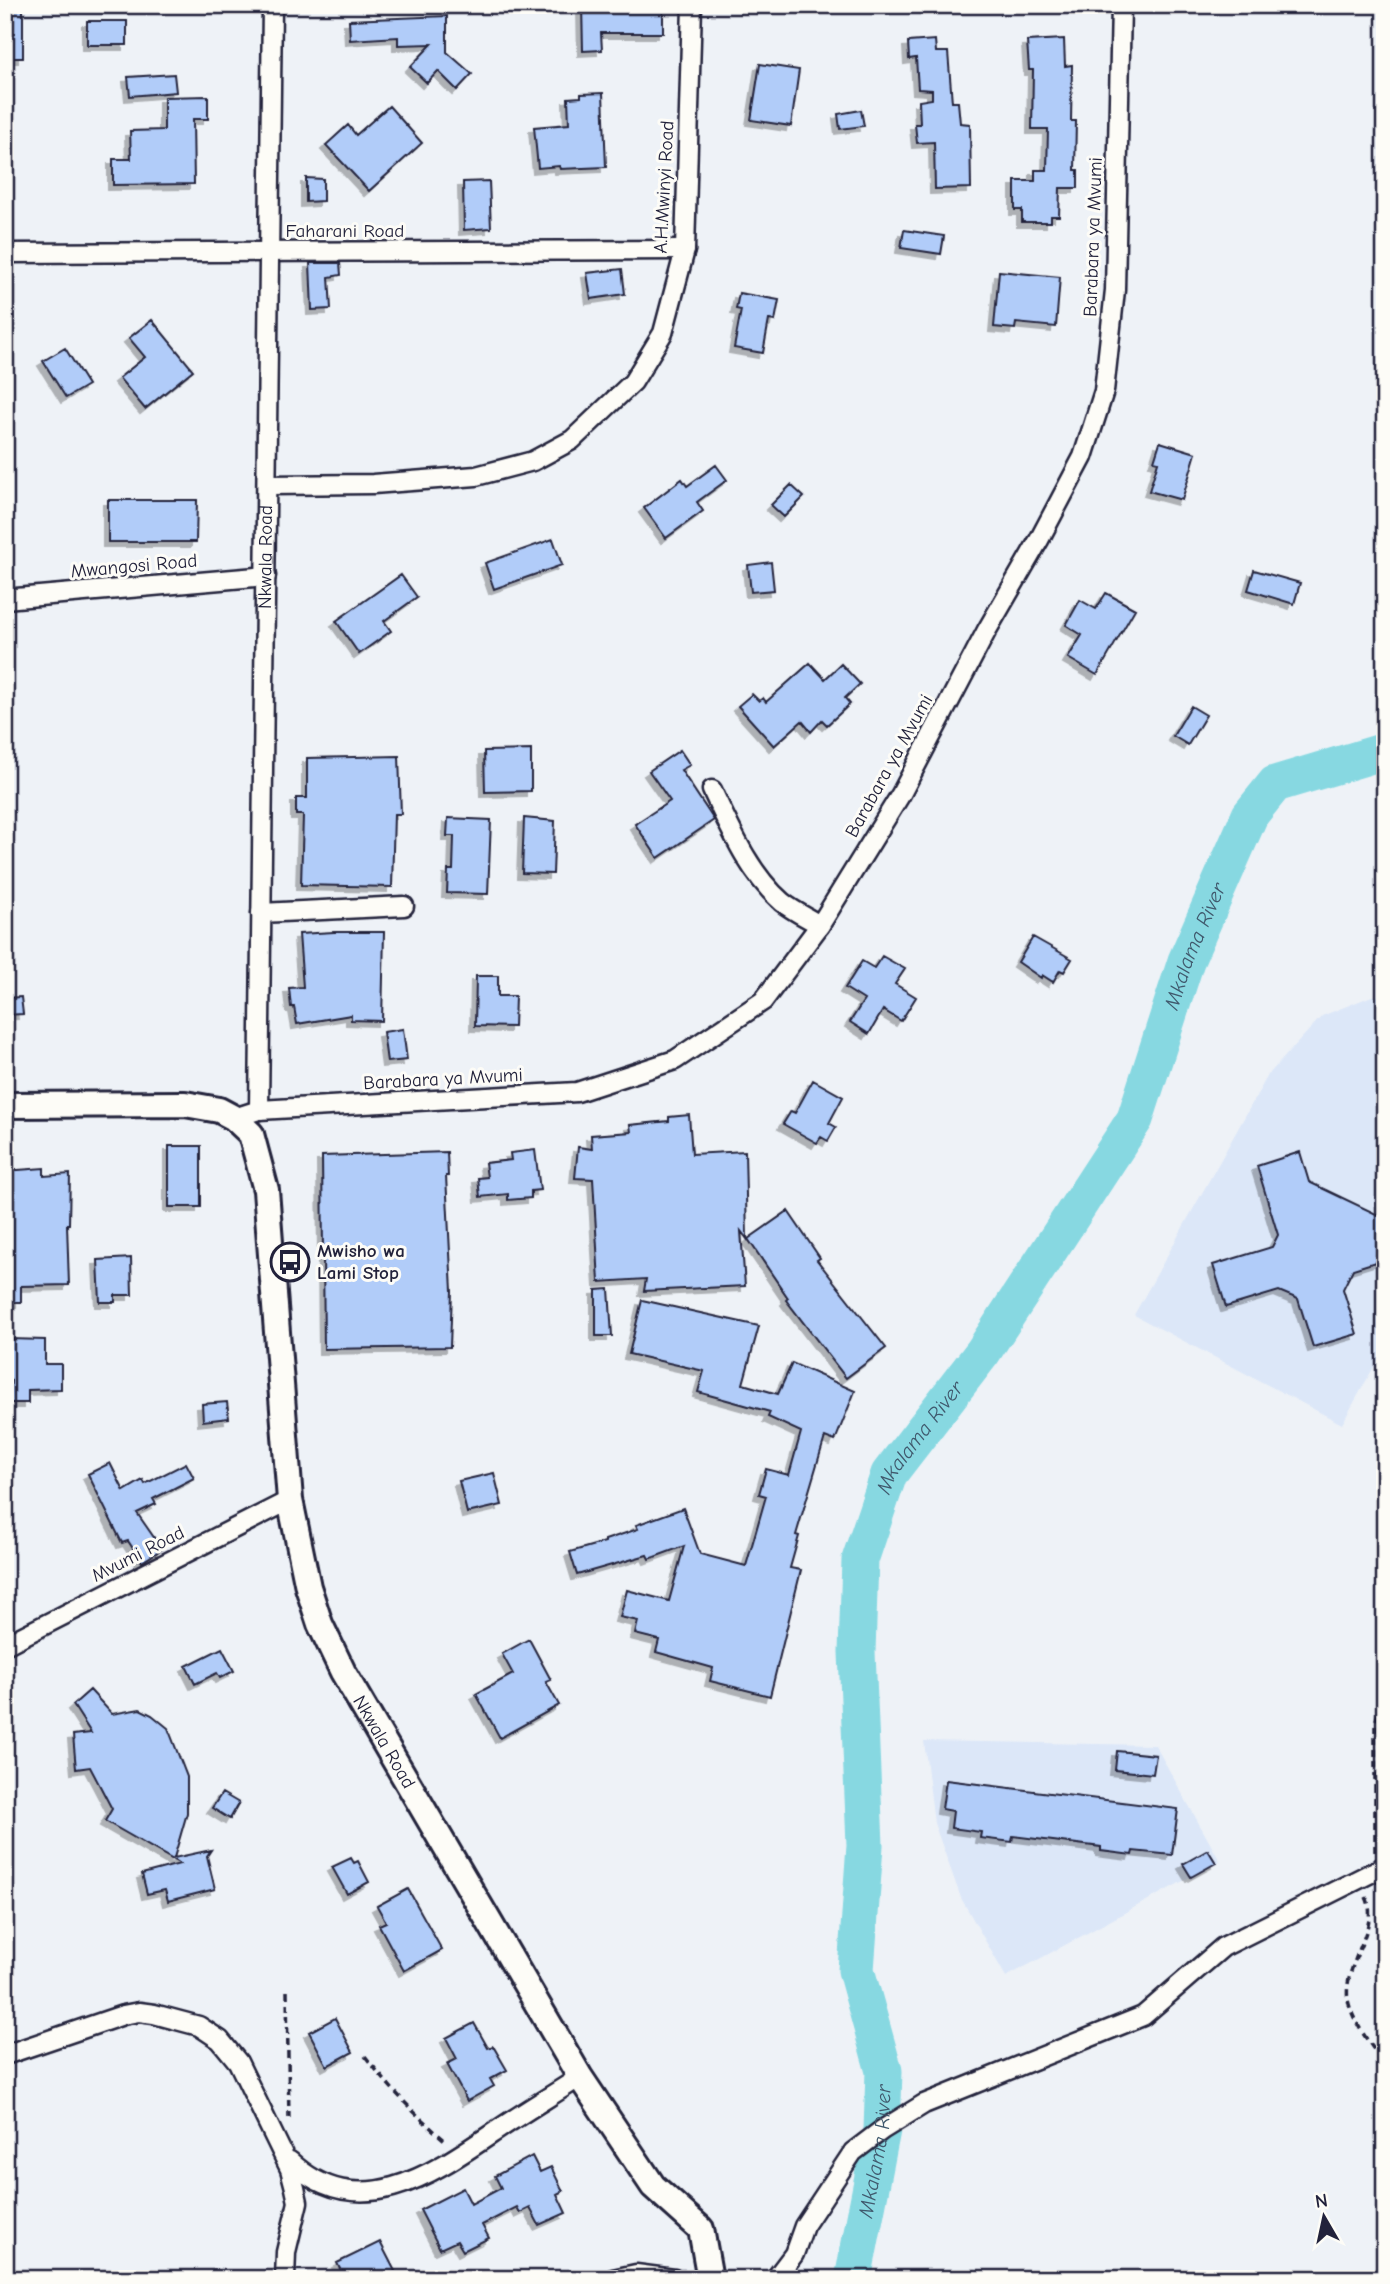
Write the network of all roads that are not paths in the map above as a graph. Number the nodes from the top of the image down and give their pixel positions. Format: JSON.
{"nodes":[{"id":1,"x":272,"y":5,"type":"edge"},
{"id":2,"x":692,"y":5,"type":"edge"},
{"id":3,"x":1121,"y":5,"type":"edge"},
{"id":4,"x":685,"y":250,"type":"junction"},
{"id":5,"x":269,"y":252,"type":"junction"},
{"id":6,"x":5,"y":253,"type":"edge"},
{"id":7,"x":267,"y":485,"type":"junction"},
{"id":8,"x":266,"y":576,"type":"junction"},
{"id":9,"x":5,"y":599,"type":"edge"},
{"id":10,"x":712,"y":790,"type":"dead end"},
{"id":11,"x":404,"y":906,"type":"dead end"},
{"id":12,"x":261,"y":913,"type":"junction"},
{"id":13,"x":820,"y":925,"type":"junction"},
{"id":14,"x":5,"y":1105,"type":"edge"},
{"id":15,"x":247,"y":1119,"type":"junction"},
{"id":16,"x":290,"y":1500,"type":"junction"},
{"id":17,"x":5,"y":1645,"type":"edge"},
{"id":18,"x":1380,"y":1869,"type":"edge"},
{"id":19,"x":5,"y":2055,"type":"edge"},
{"id":20,"x":580,"y":2077,"type":"junction"},
{"id":21,"x":290,"y":2161,"type":"dead end"},
{"id":22,"x":285,"y":2279,"type":"edge"},
{"id":23,"x":613,"y":2279,"type":"edge"},
{"id":24,"x":674,"y":2279,"type":"edge"},
{"id":25,"x":710,"y":2279,"type":"edge"},
{"id":26,"x":775,"y":2279,"type":"edge"}],
"edges":[{"from":1,"to":5,"type":"street","name":"Nkwala Road"},
{"from":2,"to":4,"type":"street","name":"A.H.Mwinyi Road"},
{"from":3,"to":13,"type":"street","name":"Barabara ya Mvumi"},
{"from":4,"to":5,"type":"street","name":"Faharani Road"},
{"from":4,"to":7,"type":"street","name":"A.H.Mwinyi Road"},
{"from":5,"to":6,"type":"street","name":"Faharani Road"},
{"from":5,"to":7,"type":"street","name":"Nkwala Road"},
{"from":7,"to":8,"type":"street","name":"Nkwala Road"},
{"from":8,"to":9,"type":"street","name":"Mwangosi Road"},
{"from":8,"to":12,"type":"street","name":"Nkwala Road"},
{"from":10,"to":13,"type":"street"},
{"from":11,"to":12,"type":"street"},
{"from":12,"to":15,"type":"street","name":"Nkwala Road"},
{"from":13,"to":15,"type":"street","name":"Barabara ya Mvumi"},
{"from":14,"to":15,"type":"street"},
{"from":15,"to":16,"type":"street","name":"Nkwala Road"},
{"from":16,"to":17,"type":"street","name":"Mvumi Road"},
{"from":16,"to":20,"type":"street","name":"Nkwala Road"},
{"from":18,"to":26,"type":"street"},
{"from":19,"to":22,"type":"street"},
{"from":20,"to":21,"type":"street"},
{"from":20,"to":25,"type":"street","name":"Nkwala Road"},
{"from":23,"to":24,"type":"street"}]}
